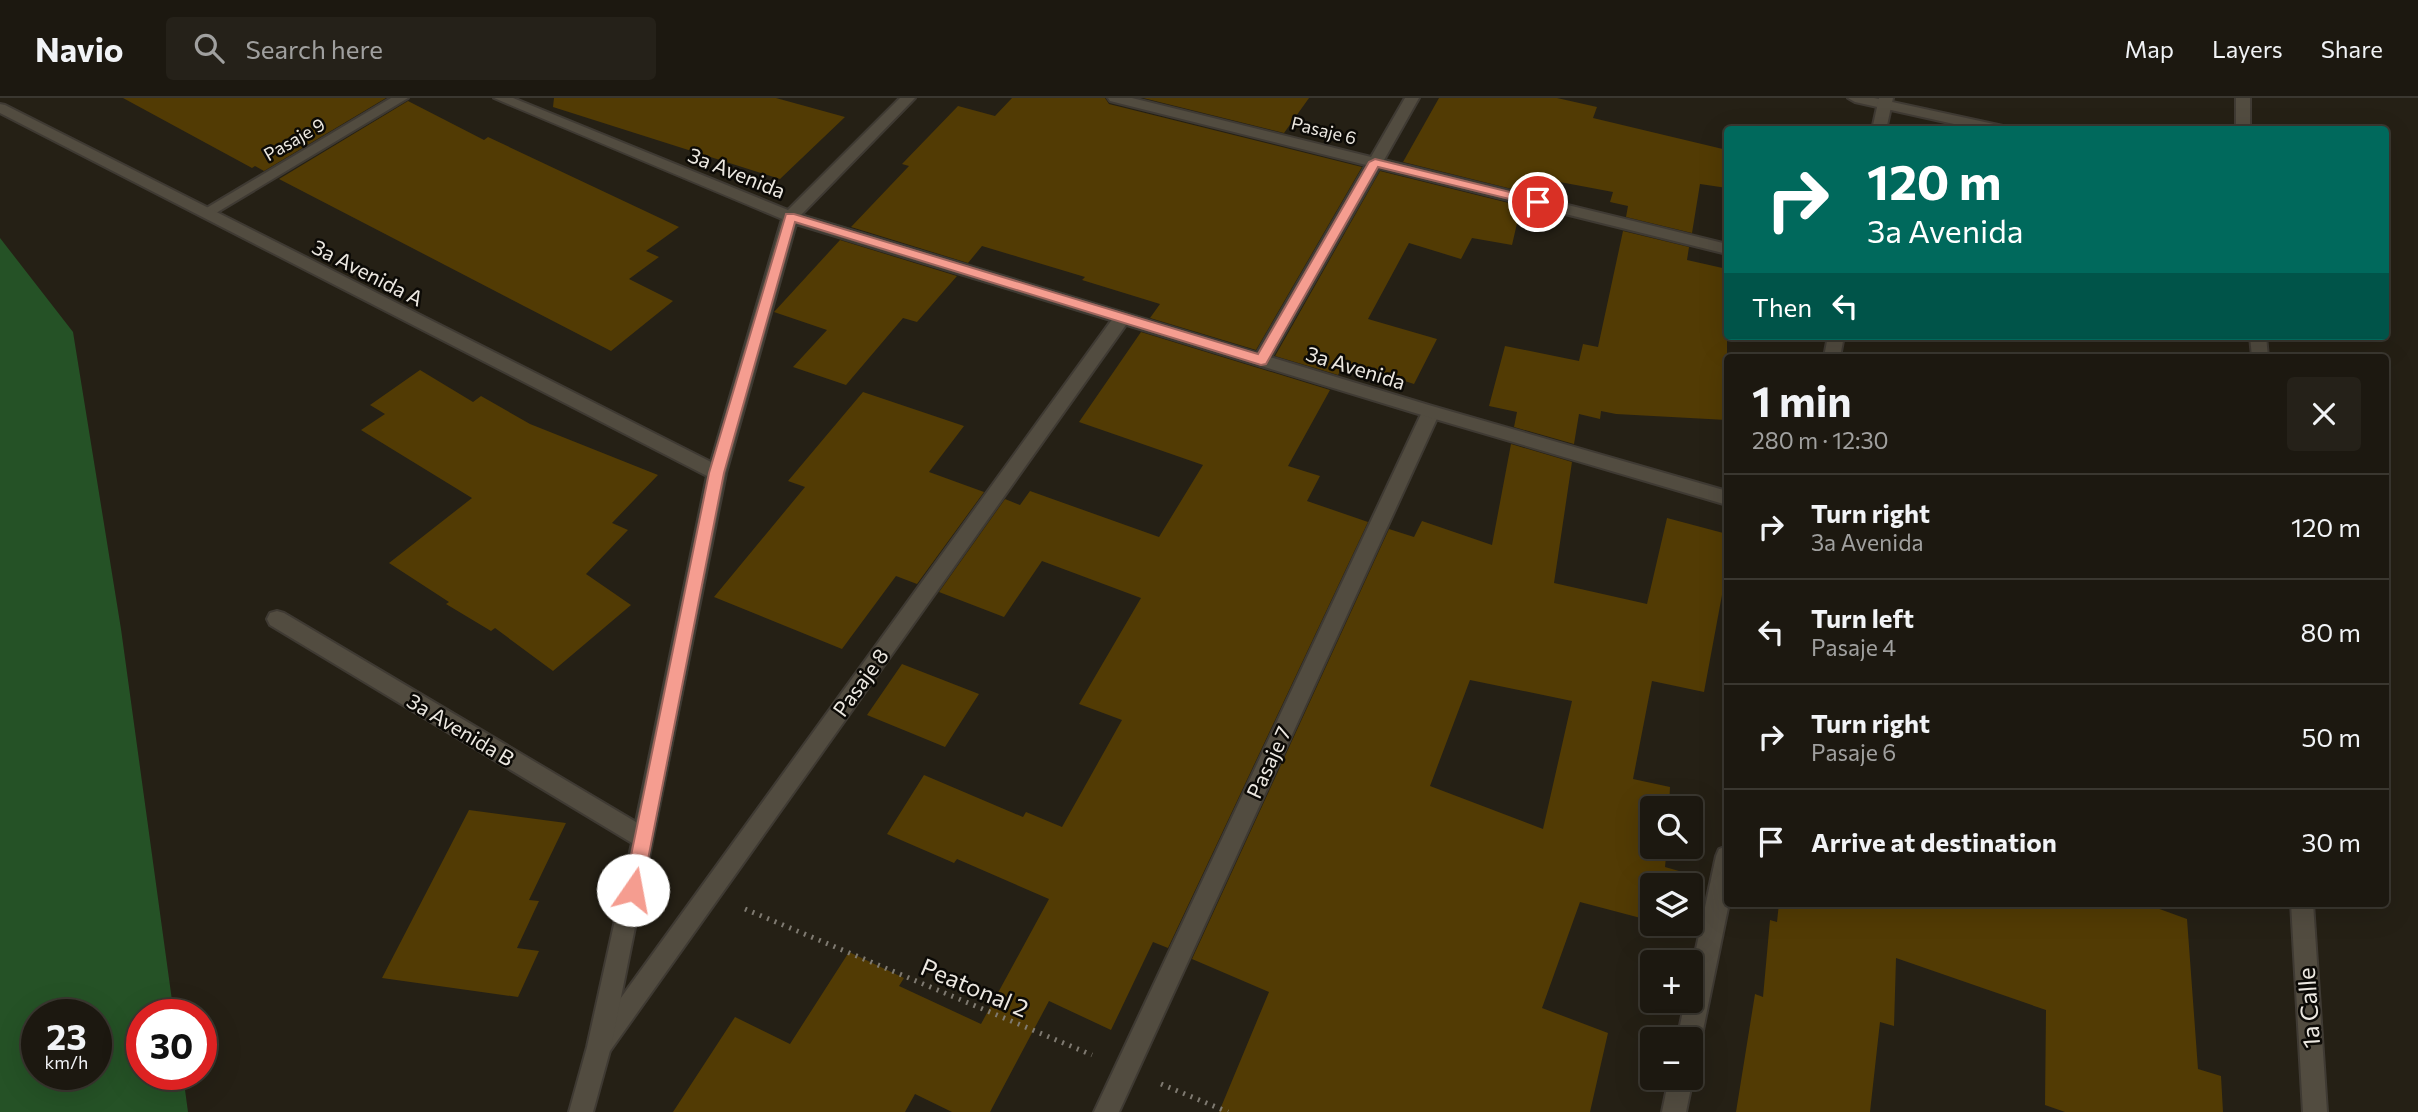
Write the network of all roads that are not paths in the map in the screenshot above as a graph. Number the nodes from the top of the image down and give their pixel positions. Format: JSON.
{"nodes":[{"id":1,"x":401,"y":98,"type":"edge"},
{"id":2,"x":501,"y":98,"type":"edge"},
{"id":3,"x":908,"y":98,"type":"edge"},
{"id":4,"x":1115,"y":98,"type":"edge"},
{"id":5,"x":1412,"y":98,"type":"edge"},
{"id":6,"x":1855,"y":98,"type":"edge"},
{"id":7,"x":2243,"y":98,"type":"edge"},
{"id":8,"x":1885,"y":101,"type":"edge"},
{"id":9,"x":0,"y":108,"type":"edge"},
{"id":10,"x":1881,"y":126,"type":"edge"},
{"id":11,"x":1987,"y":126,"type":"edge"},
{"id":12,"x":2243,"y":126,"type":"edge"},
{"id":13,"x":1375,"y":162,"type":"junction"},
{"id":14,"x":206,"y":213,"type":"junction"},
{"id":15,"x":790,"y":217,"type":"junction"},
{"id":16,"x":1724,"y":248,"type":"edge"},
{"id":17,"x":1122,"y":318,"type":"junction"},
{"id":18,"x":1261,"y":360,"type":"junction"},
{"id":19,"x":1431,"y":412,"type":"junction"},
{"id":20,"x":717,"y":473,"type":"junction"},
{"id":21,"x":1724,"y":497,"type":"edge"},
{"id":22,"x":277,"y":619,"type":"dead end"},
{"id":23,"x":644,"y":838,"type":"junction"},
{"id":24,"x":1724,"y":871,"type":"edge"},
{"id":25,"x":2302,"y":907,"type":"edge"},
{"id":26,"x":1692,"y":1027,"type":"edge"},
{"id":27,"x":599,"y":1047,"type":"junction"},
{"id":28,"x":1679,"y":1090,"type":"edge"},
{"id":29,"x":581,"y":1112,"type":"edge"},
{"id":30,"x":1106,"y":1112,"type":"edge"},
{"id":31,"x":1674,"y":1112,"type":"edge"},
{"id":32,"x":2315,"y":1112,"type":"edge"}],
"edges":[{"from":1,"to":14,"type":"lane","name":"Pasaje 9"},
{"from":2,"to":15,"type":"street","name":"3a Avenida"},
{"from":3,"to":15,"type":"street"},
{"from":4,"to":13,"type":"street","name":"Pasaje 6"},
{"from":5,"to":13,"type":"street"},
{"from":6,"to":8,"type":"street"},
{"from":7,"to":12,"type":"street"},
{"from":8,"to":10,"type":"street"},
{"from":8,"to":11,"type":"street"},
{"from":9,"to":14,"type":"street","name":"3a Avenida A"},
{"from":13,"to":16,"type":"street","name":"Pasaje 6"},
{"from":13,"to":18,"type":"street"},
{"from":14,"to":20,"type":"street","name":"3a Avenida A"},
{"from":15,"to":17,"type":"street","name":"3a Avenida"},
{"from":15,"to":20,"type":"street"},
{"from":17,"to":18,"type":"street","name":"3a Avenida"},
{"from":17,"to":27,"type":"street","name":"Pasaje 8"},
{"from":18,"to":19,"type":"street","name":"3a Avenida"},
{"from":19,"to":21,"type":"street","name":"3a Avenida"},
{"from":19,"to":30,"type":"street","name":"Pasaje 7"},
{"from":20,"to":23,"type":"street"},
{"from":22,"to":23,"type":"street","name":"3a Avenida B"},
{"from":23,"to":27,"type":"street"},
{"from":24,"to":26,"type":"street"},
{"from":25,"to":32,"type":"street","name":"1a Calle"},
{"from":27,"to":29,"type":"street"},
{"from":28,"to":31,"type":"street"}]}
